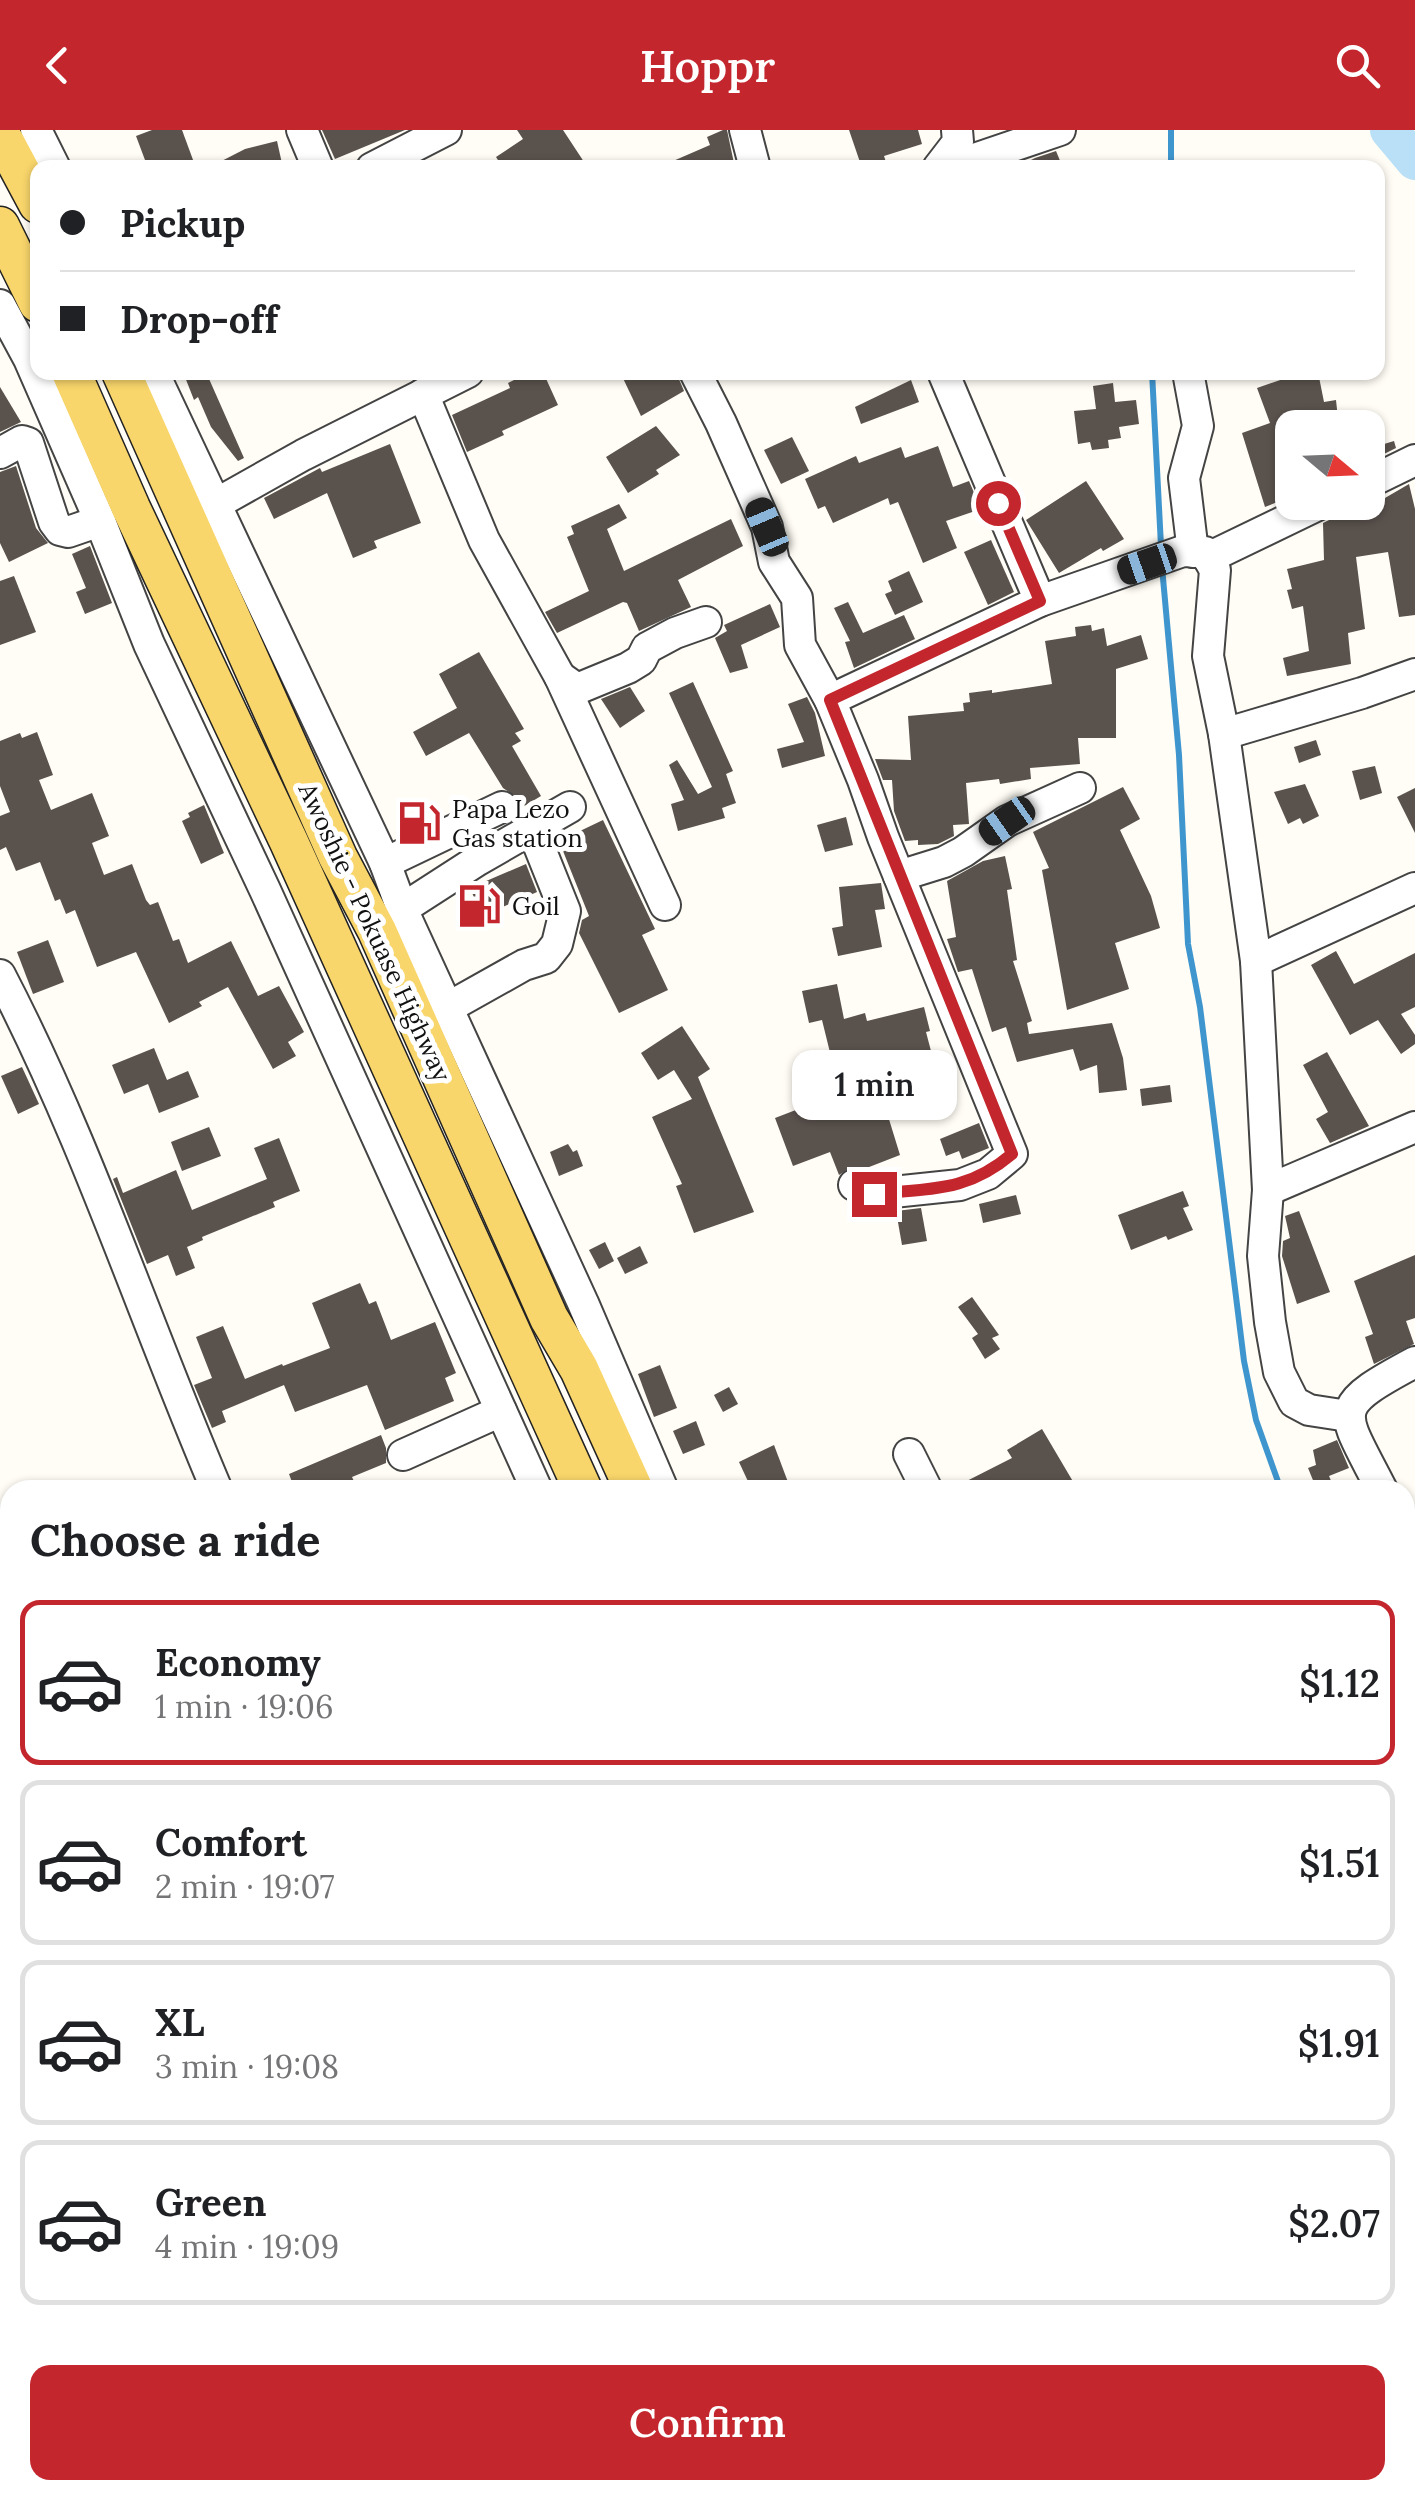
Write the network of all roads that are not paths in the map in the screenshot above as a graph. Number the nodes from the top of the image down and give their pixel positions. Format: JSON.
{"nodes":[{"id":1,"x":36,"y":130,"type":"edge"},
{"id":2,"x":302,"y":130,"type":"edge"},
{"id":3,"x":446,"y":130,"type":"edge"},
{"id":4,"x":745,"y":130,"type":"edge"},
{"id":5,"x":958,"y":130,"type":"edge"},
{"id":6,"x":1060,"y":130,"type":"edge"},
{"id":7,"x":0,"y":133,"type":"edge"},
{"id":8,"x":51,"y":160,"type":"edge"},
{"id":9,"x":315,"y":160,"type":"edge"},
{"id":10,"x":388,"y":160,"type":"edge"},
{"id":11,"x":753,"y":160,"type":"edge"},
{"id":12,"x":944,"y":160,"type":"edge"},
{"id":13,"x":972,"y":160,"type":"edge"},
{"id":14,"x":30,"y":189,"type":"edge"},
{"id":15,"x":0,"y":226,"type":"edge"},
{"id":16,"x":30,"y":288,"type":"edge"},
{"id":17,"x":0,"y":305,"type":"edge"},
{"id":18,"x":30,"y":361,"type":"edge"},
{"id":19,"x":38,"y":380,"type":"edge"},
{"id":20,"x":75,"y":380,"type":"edge"},
{"id":21,"x":123,"y":380,"type":"edge"},
{"id":22,"x":157,"y":380,"type":"edge"},
{"id":23,"x":451,"y":380,"type":"edge"},
{"id":24,"x":699,"y":380,"type":"edge"},
{"id":25,"x":946,"y":380,"type":"edge"},
{"id":26,"x":1189,"y":380,"type":"edge"},
{"id":27,"x":422,"y":394,"type":"junction"},
{"id":28,"x":138,"y":414,"type":"junction"},
{"id":29,"x":93,"y":418,"type":"junction"},
{"id":30,"x":0,"y":453,"type":"edge"},
{"id":31,"x":1415,"y":460,"type":"edge"},
{"id":32,"x":1385,"y":475,"type":"edge"},
{"id":33,"x":214,"y":505,"type":"junction"},
{"id":34,"x":1282,"y":520,"type":"edge"},
{"id":35,"x":100,"y":522,"type":"junction"},
{"id":36,"x":1200,"y":555,"type":"junction"},
{"id":37,"x":1040,"y":601,"type":"junction"},
{"id":38,"x":706,"y":622,"type":"dead end"},
{"id":39,"x":1415,"y":674,"type":"edge"},
{"id":40,"x":560,"y":677,"type":"junction"},
{"id":41,"x":830,"y":700,"type":"junction"},
{"id":42,"x":1224,"y":734,"type":"junction"},
{"id":43,"x":1080,"y":788,"type":"dead end"},
{"id":44,"x":502,"y":807,"type":"dead end"},
{"id":45,"x":570,"y":807,"type":"dead end"},
{"id":46,"x":533,"y":830,"type":"junction"},
{"id":47,"x":385,"y":863,"type":"junction"},
{"id":48,"x":899,"y":876,"type":"junction"},
{"id":49,"x":1415,"y":888,"type":"edge"},
{"id":50,"x":664,"y":905,"type":"dead end"},
{"id":51,"x":402,"y":909,"type":"junction"},
{"id":52,"x":1256,"y":961,"type":"junction"},
{"id":53,"x":0,"y":976,"type":"edge"},
{"id":54,"x":449,"y":1007,"type":"junction"},
{"id":55,"x":11,"y":1022,"type":"edge"},
{"id":56,"x":1415,"y":1127,"type":"edge"},
{"id":57,"x":854,"y":1185,"type":"dead end"},
{"id":58,"x":1268,"y":1190,"type":"junction"},
{"id":59,"x":1415,"y":1362,"type":"edge"},
{"id":60,"x":598,"y":1408,"type":"junction"},
{"id":61,"x":502,"y":1411,"type":"junction"},
{"id":62,"x":1348,"y":1416,"type":"junction"},
{"id":63,"x":551,"y":1420,"type":"junction"},
{"id":64,"x":910,"y":1454,"type":"dead end"},
{"id":65,"x":403,"y":1455,"type":"dead end"},
{"id":66,"x":213,"y":1480,"type":"edge"},
{"id":67,"x":533,"y":1480,"type":"edge"},
{"id":68,"x":578,"y":1480,"type":"edge"},
{"id":69,"x":630,"y":1480,"type":"edge"},
{"id":70,"x":659,"y":1480,"type":"edge"},
{"id":71,"x":922,"y":1480,"type":"edge"},
{"id":72,"x":1377,"y":1480,"type":"edge"},
{"id":73,"x":1415,"y":2274,"type":"edge"},
{"id":74,"x":1415,"y":2284,"type":"edge"}],
"edges":[{"from":1,"to":8,"type":"street"},
{"from":2,"to":9,"type":"street"},
{"from":3,"to":10,"type":"street"},
{"from":4,"to":11,"type":"street"},
{"from":5,"to":12,"type":"street"},
{"from":6,"to":13,"type":"street"},
{"from":7,"to":14,"type":"main road"},
{"from":15,"to":16,"type":"main road"},
{"from":17,"to":18,"type":"street"},
{"from":19,"to":35,"type":"street"},
{"from":20,"to":29,"type":"main road","name":"Awoshie - Pokuase Highway"},
{"from":21,"to":28,"type":"main road","name":"Awoshie - Pokuase Highway"},
{"from":22,"to":33,"type":"street"},
{"from":23,"to":27,"type":"street"},
{"from":24,"to":41,"type":"street"},
{"from":25,"to":37,"type":"street"},
{"from":26,"to":36,"type":"street"},
{"from":27,"to":33,"type":"street"},
{"from":27,"to":40,"type":"street"},
{"from":28,"to":29,"type":"main road"},
{"from":28,"to":60,"type":"main road","name":"Awoshie - Pokuase Highway"},
{"from":29,"to":63,"type":"main road","name":"Awoshie - Pokuase Highway"},
{"from":30,"to":35,"type":"street"},
{"from":31,"to":32,"type":"street"},
{"from":33,"to":47,"type":"street"},
{"from":34,"to":36,"type":"street"},
{"from":35,"to":61,"type":"street"},
{"from":36,"to":37,"type":"street"},
{"from":36,"to":42,"type":"street"},
{"from":37,"to":41,"type":"street"},
{"from":38,"to":40,"type":"street"},
{"from":39,"to":42,"type":"street"},
{"from":40,"to":50,"type":"street"},
{"from":41,"to":48,"type":"street"},
{"from":42,"to":52,"type":"street"},
{"from":43,"to":48,"type":"street"},
{"from":44,"to":47,"type":"street"},
{"from":45,"to":46,"type":"street"},
{"from":46,"to":51,"type":"street"},
{"from":46,"to":54,"type":"street"},
{"from":47,"to":51,"type":"street"},
{"from":48,"to":57,"type":"street"},
{"from":49,"to":52,"type":"street"},
{"from":51,"to":54,"type":"street"},
{"from":52,"to":58,"type":"street"},
{"from":53,"to":55,"type":"street"},
{"from":54,"to":70,"type":"street"},
{"from":55,"to":66,"type":"street"},
{"from":56,"to":58,"type":"street"},
{"from":58,"to":62,"type":"street"},
{"from":59,"to":62,"type":"street"},
{"from":60,"to":63,"type":"main road"},
{"from":60,"to":69,"type":"main road","name":"Awoshie - Pokuase Highway"},
{"from":61,"to":65,"type":"street"},
{"from":61,"to":67,"type":"street"},
{"from":62,"to":72,"type":"street"},
{"from":63,"to":68,"type":"main road","name":"Awoshie - Pokuase Highway"},
{"from":64,"to":71,"type":"street"},
{"from":73,"to":74,"type":"street"}]}
